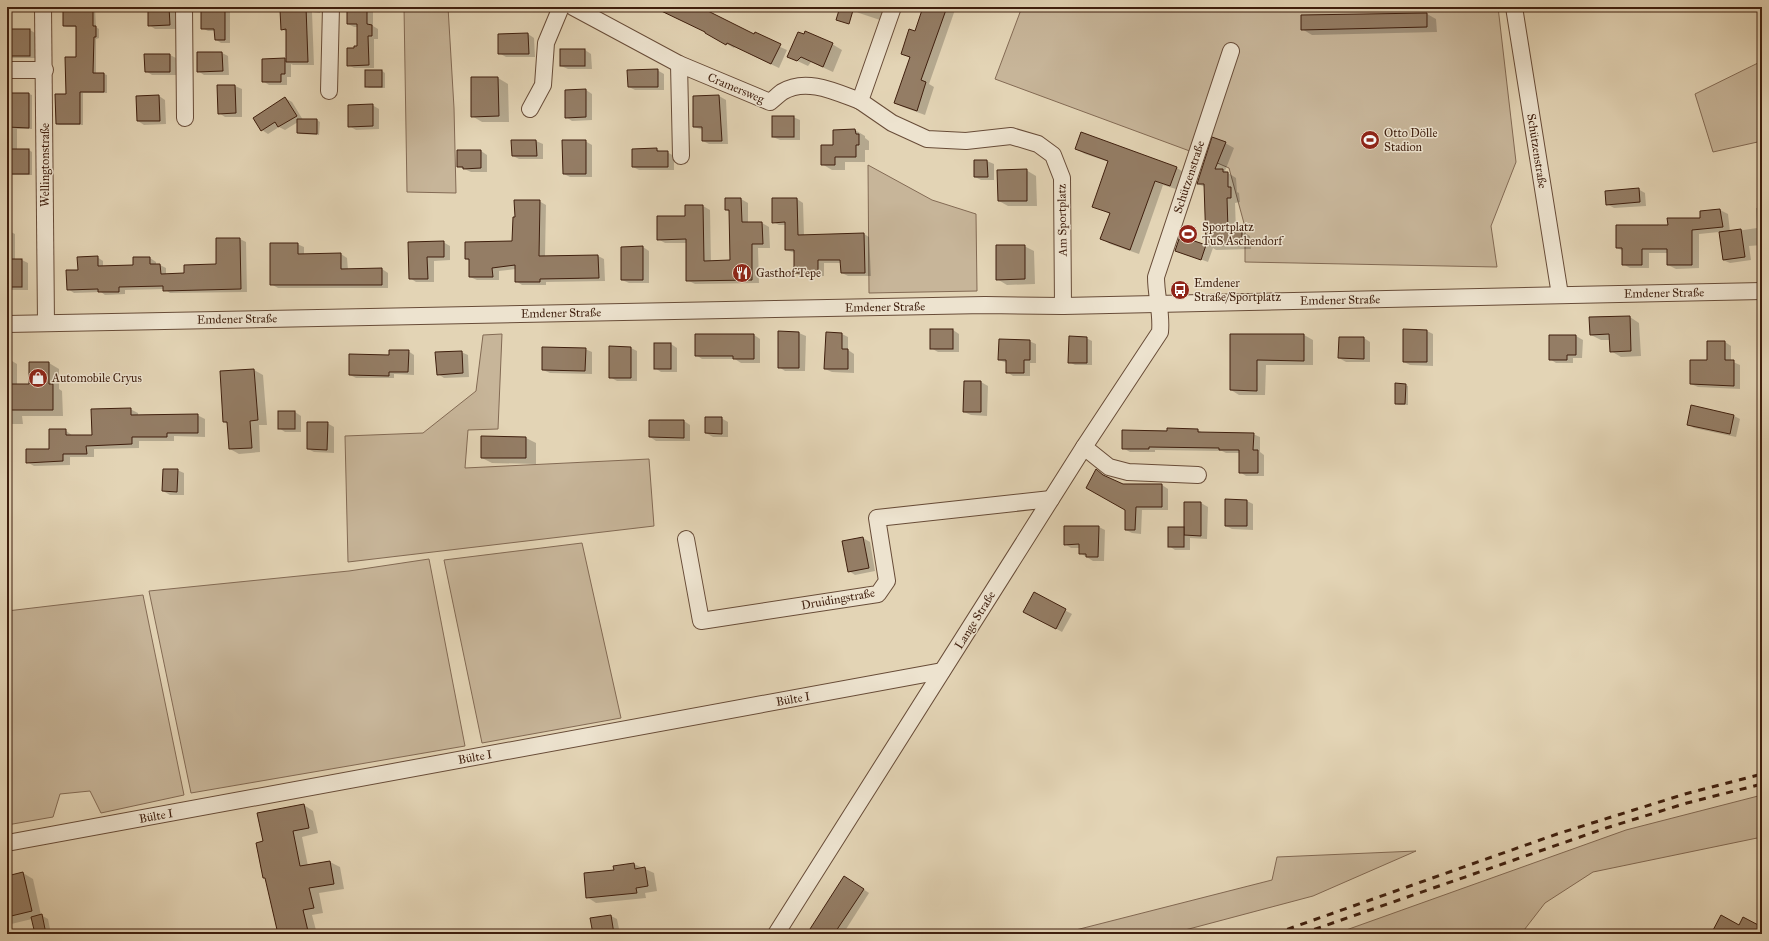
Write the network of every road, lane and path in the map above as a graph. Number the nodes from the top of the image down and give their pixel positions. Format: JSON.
{"nodes":[{"id":1,"x":43,"y":7,"type":"edge"},
{"id":2,"x":184,"y":7,"type":"edge"},
{"id":3,"x":331,"y":7,"type":"edge"},
{"id":4,"x":561,"y":7,"type":"edge"},
{"id":5,"x":573,"y":7,"type":"edge"},
{"id":6,"x":893,"y":7,"type":"edge"},
{"id":7,"x":1514,"y":7,"type":"edge"},
{"id":8,"x":1231,"y":51,"type":"dead end"},
{"id":9,"x":679,"y":64,"type":"junction"},
{"id":10,"x":7,"y":70,"type":"edge"},
{"id":11,"x":45,"y":70,"type":"junction"},
{"id":12,"x":329,"y":91,"type":"dead end"},
{"id":13,"x":860,"y":101,"type":"junction"},
{"id":14,"x":530,"y":109,"type":"dead end"},
{"id":15,"x":185,"y":118,"type":"dead end"},
{"id":16,"x":681,"y":156,"type":"dead end"},
{"id":17,"x":1762,"y":291,"type":"edge"},
{"id":18,"x":1560,"y":295,"type":"junction"},
{"id":19,"x":1160,"y":304,"type":"junction"},
{"id":20,"x":1063,"y":306,"type":"junction"},
{"id":21,"x":46,"y":323,"type":"junction"},
{"id":22,"x":7,"y":324,"type":"edge"},
{"id":23,"x":1084,"y":447,"type":"junction"},
{"id":24,"x":1198,"y":475,"type":"dead end"},
{"id":25,"x":1051,"y":499,"type":"junction"},
{"id":26,"x":686,"y":539,"type":"dead end"},
{"id":27,"x":942,"y":671,"type":"junction"},
{"id":28,"x":7,"y":843,"type":"edge"},
{"id":29,"x":776,"y":934,"type":"edge"}],
"edges":[{"from":1,"to":11,"type":"street","name":"Wellingtonstraße"},
{"from":2,"to":15,"type":"street"},
{"from":3,"to":12,"type":"street"},
{"from":4,"to":14,"type":"street"},
{"from":5,"to":9,"type":"street","name":"Cramersweg"},
{"from":6,"to":13,"type":"street"},
{"from":7,"to":18,"type":"street","name":"Schützenstraße"},
{"from":8,"to":19,"type":"street","name":"Schützenstraße"},
{"from":9,"to":13,"type":"street","name":"Cramersweg"},
{"from":9,"to":16,"type":"street"},
{"from":10,"to":11,"type":"street"},
{"from":11,"to":21,"type":"street","name":"Wellingtonstraße"},
{"from":13,"to":20,"type":"street","name":"Am Sportplatz"},
{"from":17,"to":18,"type":"street","name":"Emdener Straße"},
{"from":18,"to":19,"type":"street","name":"Emdener Straße"},
{"from":19,"to":20,"type":"street","name":"Emdener Straße"},
{"from":19,"to":23,"type":"street","name":"Lange Straße"},
{"from":20,"to":21,"type":"street","name":"Emdener Straße"},
{"from":21,"to":22,"type":"street","name":"Emdener Straße"},
{"from":23,"to":24,"type":"street"},
{"from":23,"to":25,"type":"street","name":"Lange Straße"},
{"from":25,"to":26,"type":"street","name":"Druidingstraße"},
{"from":25,"to":27,"type":"street","name":"Lange Straße"},
{"from":27,"to":28,"type":"street","name":"Bülte I"},
{"from":27,"to":29,"type":"street","name":"Lange Straße"}]}
